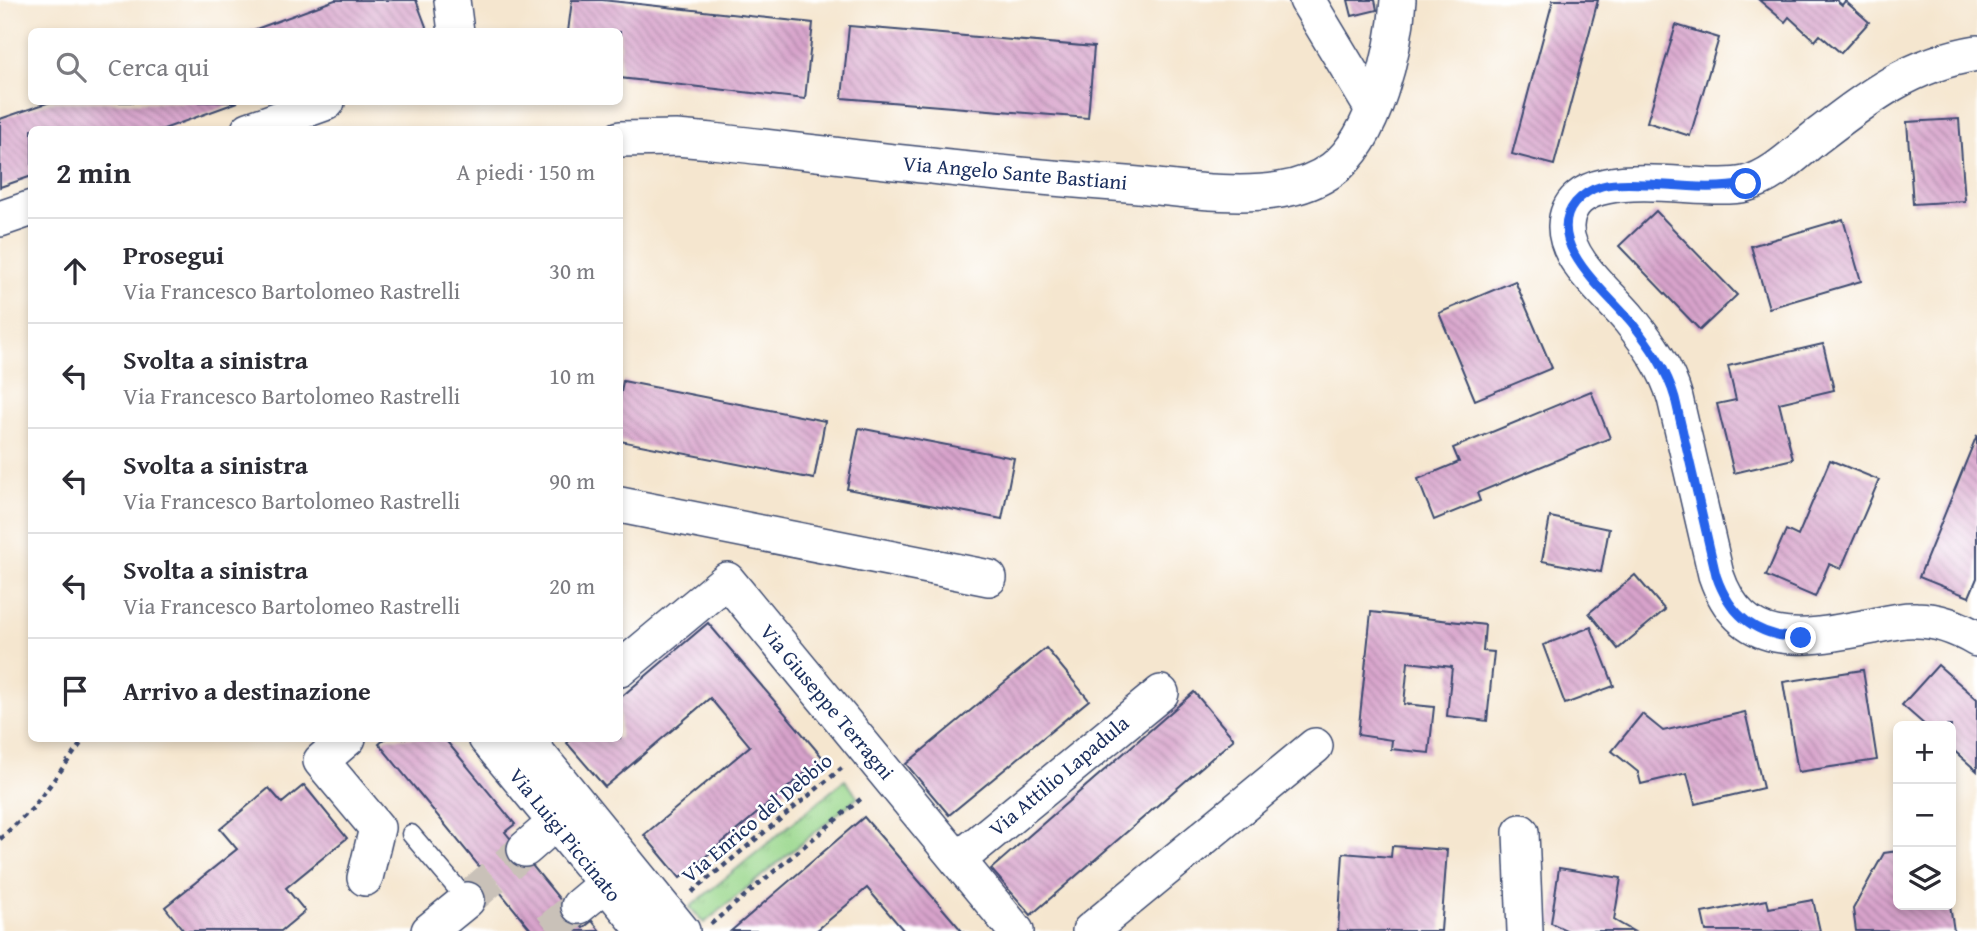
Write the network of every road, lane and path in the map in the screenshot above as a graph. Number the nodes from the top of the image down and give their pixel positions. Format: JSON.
{"nodes":[{"id":1,"x":452,"y":0,"type":"edge"},
{"id":2,"x":1307,"y":0,"type":"edge"},
{"id":3,"x":1398,"y":0,"type":"edge"},
{"id":4,"x":456,"y":28,"type":"edge"},
{"id":5,"x":1977,"y":53,"type":"edge"},
{"id":6,"x":319,"y":105,"type":"edge"},
{"id":7,"x":1372,"y":108,"type":"junction"},
{"id":8,"x":260,"y":126,"type":"edge"},
{"id":9,"x":623,"y":139,"type":"edge"},
{"id":10,"x":28,"y":209,"type":"edge"},
{"id":11,"x":0,"y":219,"type":"edge"},
{"id":12,"x":623,"y":506,"type":"edge"},
{"id":13,"x":737,"y":528,"type":"junction"},
{"id":14,"x":989,"y":578,"type":"dead end"},
{"id":15,"x":727,"y":580,"type":"junction"},
{"id":16,"x":1977,"y":639,"type":"edge"},
{"id":17,"x":623,"y":667,"type":"edge"},
{"id":18,"x":1161,"y":692,"type":"dead end"},
{"id":19,"x":82,"y":742,"type":"edge"},
{"id":20,"x":343,"y":742,"type":"edge"},
{"id":21,"x":516,"y":744,"type":"edge"},
{"id":22,"x":1315,"y":746,"type":"dead end"},
{"id":23,"x":866,"y":748,"type":"junction"},
{"id":24,"x":888,"y":776,"type":"junction"},
{"id":25,"x":555,"y":823,"type":"junction"},
{"id":26,"x":1521,"y":832,"type":"dead end"},
{"id":27,"x":411,"y":834,"type":"dead end"},
{"id":28,"x":0,"y":839,"type":"edge"},
{"id":29,"x":525,"y":849,"type":"tunnel mouth"},
{"id":30,"x":958,"y":860,"type":"junction"},
{"id":31,"x":617,"y":874,"type":"junction"},
{"id":32,"x":365,"y":878,"type":"dead end"},
{"id":33,"x":467,"y":900,"type":"joint"},
{"id":34,"x":579,"y":906,"type":"tunnel mouth"},
{"id":35,"x":665,"y":925,"type":"edge"},
{"id":36,"x":429,"y":931,"type":"edge"},
{"id":37,"x":702,"y":931,"type":"edge"},
{"id":38,"x":1016,"y":931,"type":"edge"},
{"id":39,"x":1090,"y":931,"type":"edge"},
{"id":40,"x":1525,"y":931,"type":"edge"}],
"edges":[{"from":1,"to":4,"type":"street"},
{"from":2,"to":7,"type":"street"},
{"from":3,"to":7,"type":"street","name":"Via Angelo Sante Bastiani"},
{"from":5,"to":16,"type":"street"},
{"from":6,"to":8,"type":"street"},
{"from":7,"to":9,"type":"street","name":"Via Angelo Sante Bastiani"},
{"from":10,"to":11,"type":"street"},
{"from":12,"to":13,"type":"street"},
{"from":13,"to":14,"type":"street"},
{"from":13,"to":15,"type":"street"},
{"from":15,"to":17,"type":"street"},
{"from":15,"to":23,"type":"street","name":"Via Giuseppe Terragni"},
{"from":18,"to":30,"type":"street","name":"Via Attilio Lapadula"},
{"from":19,"to":28,"type":"path"},
{"from":20,"to":32,"type":"street"},
{"from":21,"to":25,"type":"street","name":"Via Luigi Piccinato"},
{"from":21,"to":31,"type":"street","name":"Via Luigi Piccinato"},
{"from":22,"to":39,"type":"street"},
{"from":23,"to":24,"type":"street","name":"Via Giuseppe Terragni"},
{"from":23,"to":35,"type":"path","name":"Via Enrico del Debbio"},
{"from":24,"to":30,"type":"street","name":"Via Giuseppe Terragni"},
{"from":24,"to":37,"type":"path"},
{"from":25,"to":29,"type":"street"},
{"from":25,"to":31,"type":"street","name":"Via Luigi Piccinato"},
{"from":26,"to":40,"type":"street"},
{"from":27,"to":33,"type":"lane"},
{"from":30,"to":38,"type":"street","name":"Via Giuseppe Terragni"},
{"from":31,"to":34,"type":"street"},
{"from":31,"to":35,"type":"street","name":"Via Luigi Piccinato"},
{"from":33,"to":36,"type":"street"}]}
